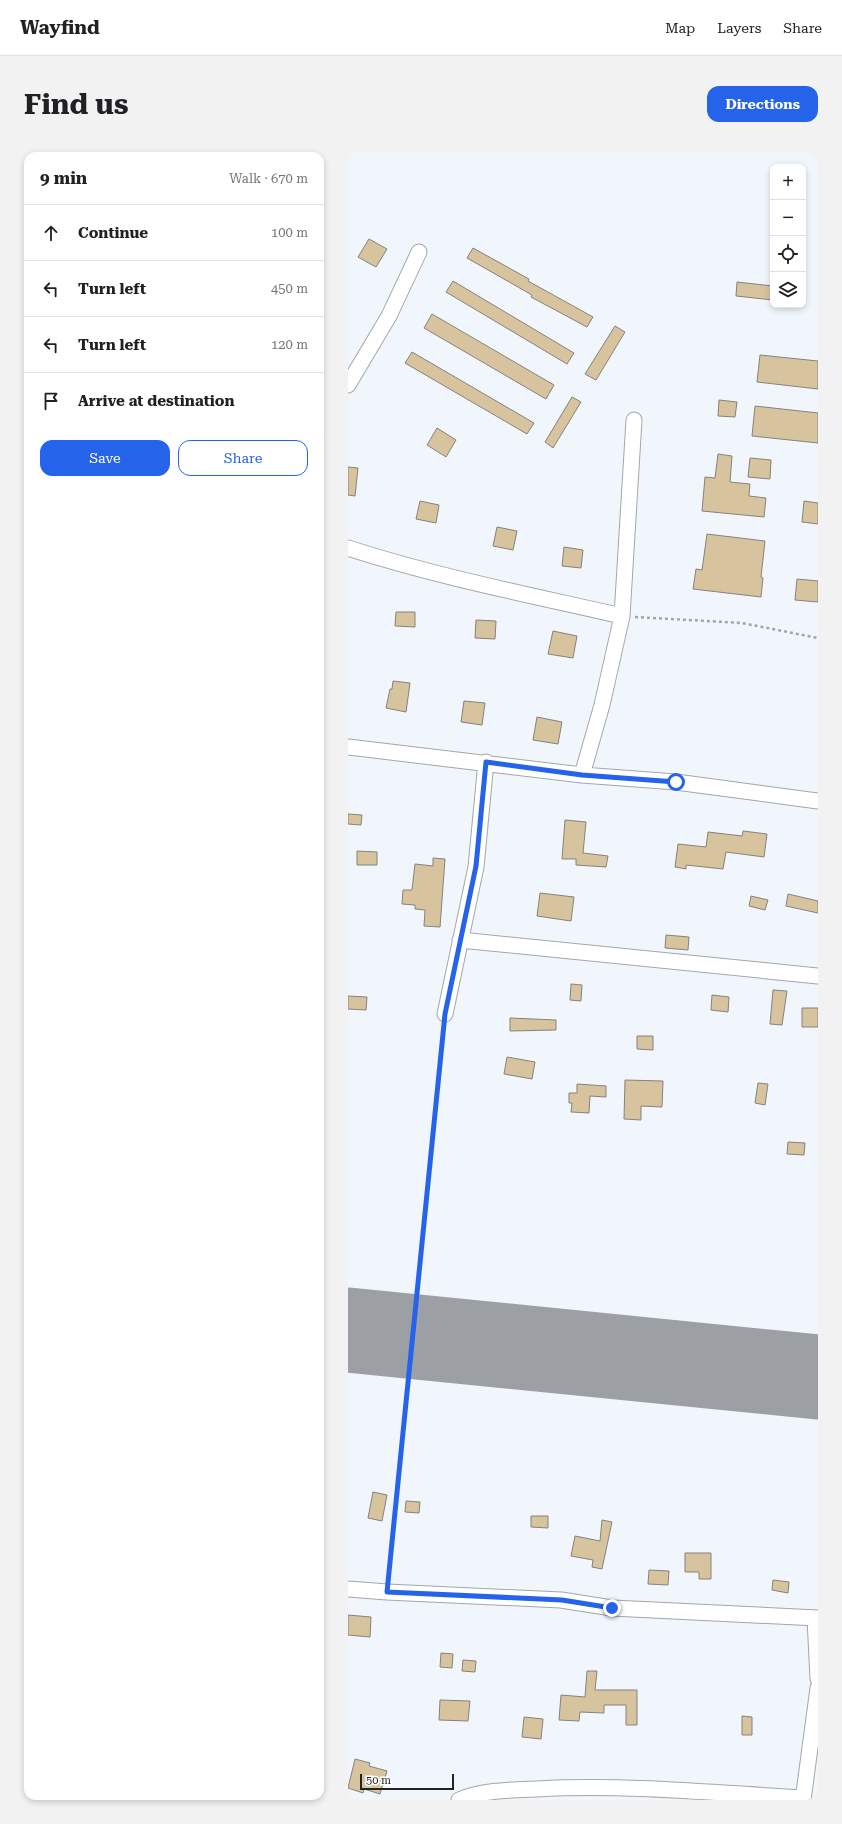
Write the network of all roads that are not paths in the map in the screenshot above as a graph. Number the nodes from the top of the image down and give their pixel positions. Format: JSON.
{"nodes":[{"id":1,"x":419,"y":252,"type":"dead end"},
{"id":2,"x":348,"y":385,"type":"edge"},
{"id":3,"x":634,"y":420,"type":"dead end"},
{"id":4,"x":348,"y":548,"type":"edge"},
{"id":5,"x":622,"y":616,"type":"junction"},
{"id":6,"x":348,"y":747,"type":"edge"},
{"id":7,"x":486,"y":762,"type":"junction"},
{"id":8,"x":582,"y":775,"type":"junction"},
{"id":9,"x":818,"y":801,"type":"edge"},
{"id":10,"x":460,"y":940,"type":"junction"},
{"id":11,"x":818,"y":976,"type":"edge"},
{"id":12,"x":445,"y":1014,"type":"road end"},
{"id":13,"x":348,"y":1589,"type":"edge"},
{"id":14,"x":816,"y":1618,"type":"edge"},
{"id":15,"x":818,"y":1679,"type":"edge"},
{"id":16,"x":818,"y":1688,"type":"edge"},
{"id":17,"x":803,"y":1799,"type":"edge"},
{"id":18,"x":459,"y":1800,"type":"edge"}],
"edges":[{"from":1,"to":2,"type":"street"},
{"from":3,"to":5,"type":"street"},
{"from":4,"to":5,"type":"street"},
{"from":5,"to":8,"type":"street"},
{"from":6,"to":7,"type":"street"},
{"from":7,"to":8,"type":"street"},
{"from":7,"to":10,"type":"street"},
{"from":8,"to":9,"type":"street"},
{"from":10,"to":11,"type":"street"},
{"from":10,"to":12,"type":"street"},
{"from":13,"to":14,"type":"street"},
{"from":14,"to":15,"type":"street"},
{"from":16,"to":17,"type":"street"},
{"from":17,"to":18,"type":"street"}]}
